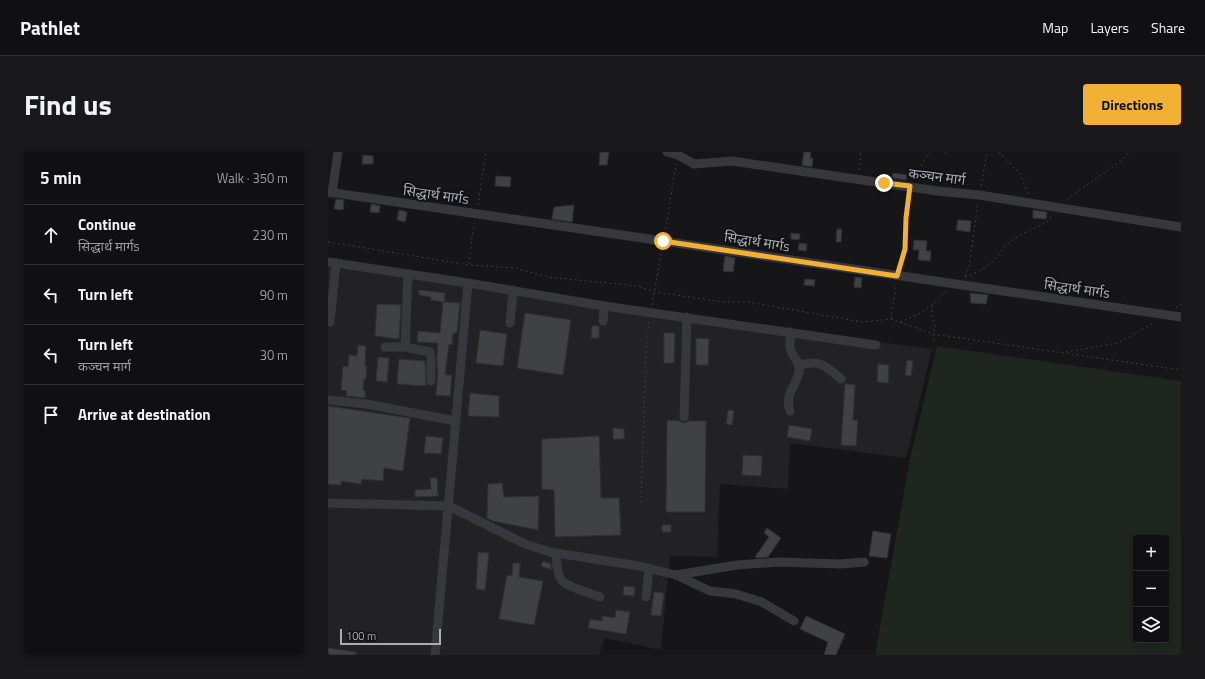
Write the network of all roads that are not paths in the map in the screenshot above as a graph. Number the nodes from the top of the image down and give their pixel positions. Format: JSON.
{"nodes":[{"id":1,"x":338,"y":152,"type":"edge"},
{"id":2,"x":667,"y":152,"type":"edge"},
{"id":3,"x":732,"y":157,"type":"edge"},
{"id":4,"x":330,"y":193,"type":"edge"},
{"id":5,"x":1181,"y":227,"type":"edge"},
{"id":6,"x":332,"y":263,"type":"edge"},
{"id":7,"x":408,"y":274,"type":"junction"},
{"id":8,"x":468,"y":283,"type":"junction"},
{"id":9,"x":514,"y":290,"type":"junction"},
{"id":10,"x":330,"y":295,"type":"edge"},
{"id":11,"x":604,"y":306,"type":"junction"},
{"id":12,"x":1181,"y":317,"type":"edge"},
{"id":13,"x":687,"y":318,"type":"junction"},
{"id":14,"x":603,"y":321,"type":"dead end"},
{"id":15,"x":330,"y":322,"type":"dead end"},
{"id":16,"x":510,"y":323,"type":"dead end"},
{"id":17,"x":790,"y":332,"type":"junction"},
{"id":18,"x":876,"y":345,"type":"dead end"},
{"id":19,"x":385,"y":347,"type":"dead end"},
{"id":20,"x":405,"y":347,"type":"junction"},
{"id":21,"x":799,"y":366,"type":"junction"},
{"id":22,"x":841,"y":379,"type":"dead end"},
{"id":23,"x":431,"y":381,"type":"dead end"},
{"id":24,"x":328,"y":400,"type":"edge"},
{"id":25,"x":790,"y":411,"type":"dead end"},
{"id":26,"x":684,"y":417,"type":"dead end"},
{"id":27,"x":456,"y":421,"type":"junction"},
{"id":28,"x":328,"y":504,"type":"edge"},
{"id":29,"x":448,"y":506,"type":"junction"},
{"id":30,"x":556,"y":553,"type":"junction"},
{"id":31,"x":864,"y":562,"type":"dead end"},
{"id":32,"x":649,"y":568,"type":"junction"},
{"id":33,"x":676,"y":575,"type":"junction"},
{"id":34,"x":600,"y":597,"type":"dead end"},
{"id":35,"x":646,"y":597,"type":"dead end"},
{"id":36,"x":794,"y":621,"type":"dead end"},
{"id":37,"x":435,"y":655,"type":"edge"}],
"edges":[{"from":1,"to":4,"type":"street"},
{"from":2,"to":3,"type":"street","name":"कञ्चन मार्ग"},
{"from":3,"to":5,"type":"street","name":"कञ्चन मार्ग"},
{"from":4,"to":12,"type":"street","name":"सिद्धार्थ मार्गs"},
{"from":6,"to":7,"type":"street"},
{"from":6,"to":10,"type":"street"},
{"from":7,"to":8,"type":"street"},
{"from":7,"to":20,"type":"street"},
{"from":8,"to":9,"type":"street"},
{"from":8,"to":27,"type":"street"},
{"from":9,"to":11,"type":"street"},
{"from":9,"to":16,"type":"street"},
{"from":10,"to":15,"type":"street"},
{"from":11,"to":13,"type":"street"},
{"from":11,"to":14,"type":"street"},
{"from":13,"to":17,"type":"street"},
{"from":13,"to":26,"type":"street"},
{"from":17,"to":18,"type":"street"},
{"from":17,"to":21,"type":"street"},
{"from":19,"to":20,"type":"street"},
{"from":20,"to":23,"type":"street"},
{"from":21,"to":22,"type":"street"},
{"from":21,"to":25,"type":"street"},
{"from":24,"to":27,"type":"street"},
{"from":27,"to":29,"type":"street"},
{"from":28,"to":29,"type":"street"},
{"from":29,"to":30,"type":"street"},
{"from":29,"to":37,"type":"street"},
{"from":30,"to":32,"type":"street"},
{"from":30,"to":34,"type":"street"},
{"from":31,"to":33,"type":"street"},
{"from":32,"to":33,"type":"street"},
{"from":32,"to":35,"type":"street"},
{"from":33,"to":36,"type":"street"}]}
